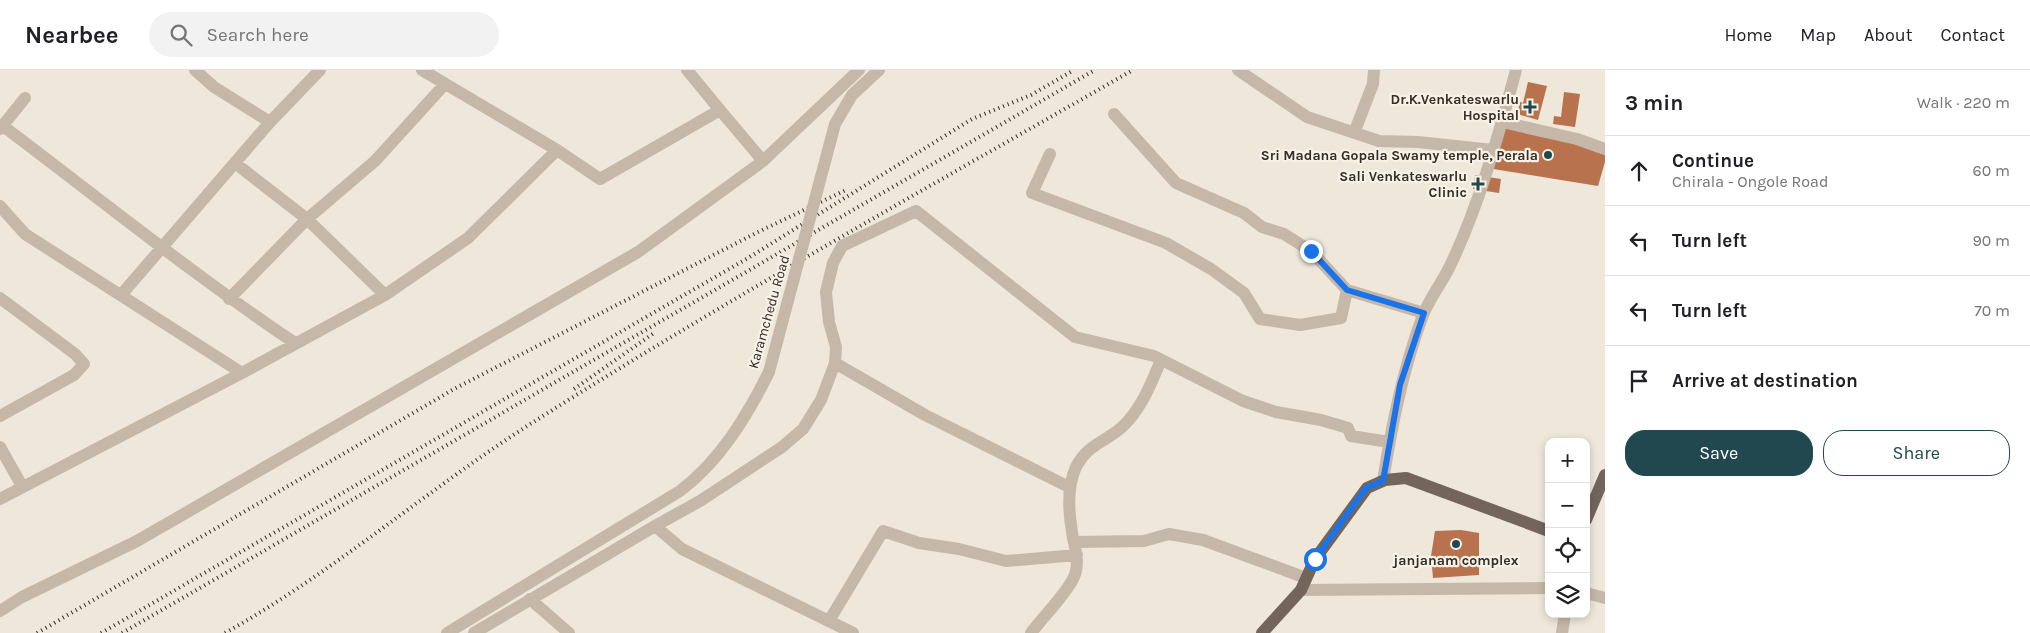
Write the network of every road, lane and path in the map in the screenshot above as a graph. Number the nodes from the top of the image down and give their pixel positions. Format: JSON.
{"nodes":[{"id":1,"x":195,"y":70,"type":"edge"},
{"id":2,"x":320,"y":70,"type":"edge"},
{"id":3,"x":422,"y":70,"type":"edge"},
{"id":4,"x":687,"y":70,"type":"edge"},
{"id":5,"x":859,"y":70,"type":"edge"},
{"id":6,"x":879,"y":70,"type":"edge"},
{"id":7,"x":1238,"y":70,"type":"edge"},
{"id":8,"x":1374,"y":70,"type":"edge"},
{"id":9,"x":1516,"y":70,"type":"edge"},
{"id":10,"x":445,"y":84,"type":"junction"},
{"id":11,"x":24,"y":98,"type":"dead end"},
{"id":12,"x":720,"y":110,"type":"junction"},
{"id":13,"x":1114,"y":114,"type":"dead end"},
{"id":14,"x":270,"y":122,"type":"junction"},
{"id":15,"x":1502,"y":122,"type":"junction"},
{"id":16,"x":2,"y":127,"type":"edge"},
{"id":17,"x":1354,"y":133,"type":"junction"},
{"id":18,"x":1605,"y":149,"type":"edge"},
{"id":19,"x":557,"y":150,"type":"junction"},
{"id":20,"x":1493,"y":150,"type":"junction"},
{"id":21,"x":1050,"y":154,"type":"dead end"},
{"id":22,"x":763,"y":161,"type":"junction"},
{"id":23,"x":235,"y":163,"type":"junction"},
{"id":24,"x":0,"y":206,"type":"edge"},
{"id":25,"x":307,"y":219,"type":"junction"},
{"id":26,"x":164,"y":246,"type":"junction"},
{"id":27,"x":1347,"y":290,"type":"junction"},
{"id":28,"x":121,"y":295,"type":"junction"},
{"id":29,"x":386,"y":295,"type":"junction"},
{"id":30,"x":0,"y":298,"type":"edge"},
{"id":31,"x":229,"y":299,"type":"junction"},
{"id":32,"x":1424,"y":313,"type":"junction"},
{"id":33,"x":295,"y":343,"type":"junction"},
{"id":34,"x":1161,"y":360,"type":"junction"},
{"id":35,"x":835,"y":363,"type":"junction"},
{"id":36,"x":242,"y":373,"type":"junction"},
{"id":37,"x":0,"y":416,"type":"edge"},
{"id":38,"x":1389,"y":442,"type":"junction"},
{"id":39,"x":0,"y":447,"type":"edge"},
{"id":40,"x":1605,"y":475,"type":"edge"},
{"id":41,"x":1383,"y":481,"type":"junction"},
{"id":42,"x":22,"y":486,"type":"junction"},
{"id":43,"x":1069,"y":487,"type":"junction"},
{"id":44,"x":0,"y":499,"type":"edge"},
{"id":45,"x":1590,"y":511,"type":"edge"},
{"id":46,"x":655,"y":526,"type":"junction"},
{"id":47,"x":1545,"y":530,"type":"edge"},
{"id":48,"x":1074,"y":542,"type":"junction"},
{"id":49,"x":1078,"y":555,"type":"junction"},
{"id":50,"x":1303,"y":584,"type":"junction"},
{"id":51,"x":1545,"y":588,"type":"edge"},
{"id":52,"x":1590,"y":594,"type":"edge"},
{"id":53,"x":530,"y":598,"type":"junction"},
{"id":54,"x":1605,"y":598,"type":"edge"},
{"id":55,"x":0,"y":611,"type":"edge"},
{"id":56,"x":1564,"y":618,"type":"edge"},
{"id":57,"x":831,"y":626,"type":"edge"},
{"id":58,"x":447,"y":633,"type":"edge"},
{"id":59,"x":474,"y":633,"type":"edge"},
{"id":60,"x":569,"y":633,"type":"edge"},
{"id":61,"x":853,"y":633,"type":"edge"},
{"id":62,"x":1031,"y":633,"type":"edge"},
{"id":63,"x":1262,"y":633,"type":"edge"},
{"id":64,"x":1562,"y":633,"type":"edge"}],
"edges":[{"from":1,"to":14,"type":"street"},
{"from":2,"to":14,"type":"street"},
{"from":3,"to":10,"type":"street"},
{"from":4,"to":12,"type":"street"},
{"from":5,"to":22,"type":"street"},
{"from":6,"to":58,"type":"street","name":"Karamchedu Road","bridge":true},
{"from":7,"to":17,"type":"street"},
{"from":8,"to":17,"type":"street"},
{"from":9,"to":15,"type":"street"},
{"from":10,"to":19,"type":"street"},
{"from":10,"to":25,"type":"street"},
{"from":11,"to":16,"type":"street"},
{"from":12,"to":19,"type":"street"},
{"from":12,"to":22,"type":"street"},
{"from":13,"to":27,"type":"street"},
{"from":14,"to":23,"type":"street"},
{"from":15,"to":18,"type":"street"},
{"from":15,"to":20,"type":"street"},
{"from":16,"to":26,"type":"street"},
{"from":17,"to":20,"type":"street"},
{"from":19,"to":29,"type":"street"},
{"from":20,"to":32,"type":"street"},
{"from":21,"to":27,"type":"street"},
{"from":22,"to":55,"type":"street"},
{"from":23,"to":25,"type":"street"},
{"from":23,"to":26,"type":"street"},
{"from":24,"to":28,"type":"street"},
{"from":25,"to":29,"type":"street"},
{"from":25,"to":31,"type":"street"},
{"from":26,"to":28,"type":"street"},
{"from":26,"to":31,"type":"street"},
{"from":27,"to":32,"type":"street"},
{"from":28,"to":36,"type":"street"},
{"from":29,"to":33,"type":"street"},
{"from":30,"to":37,"type":"street"},
{"from":31,"to":33,"type":"street"},
{"from":32,"to":38,"type":"street"},
{"from":33,"to":36,"type":"street"},
{"from":34,"to":35,"type":"street"},
{"from":34,"to":38,"type":"street"},
{"from":34,"to":43,"type":"street"},
{"from":35,"to":43,"type":"street"},
{"from":35,"to":46,"type":"street"},
{"from":36,"to":42,"type":"street"},
{"from":38,"to":41,"type":"street"},
{"from":39,"to":42,"type":"street"},
{"from":40,"to":45,"type":"main road"},
{"from":41,"to":47,"type":"main road"},
{"from":41,"to":50,"type":"main road"},
{"from":42,"to":44,"type":"street"},
{"from":43,"to":48,"type":"street"},
{"from":46,"to":53,"type":"street"},
{"from":46,"to":57,"type":"street"},
{"from":48,"to":49,"type":"street"},
{"from":48,"to":50,"type":"street"},
{"from":49,"to":57,"type":"street"},
{"from":49,"to":62,"type":"street"},
{"from":50,"to":51,"type":"street"},
{"from":50,"to":63,"type":"main road"},
{"from":52,"to":54,"type":"street"},
{"from":53,"to":59,"type":"street"},
{"from":53,"to":60,"type":"street"},
{"from":56,"to":64,"type":"street"},
{"from":57,"to":61,"type":"street"}]}
